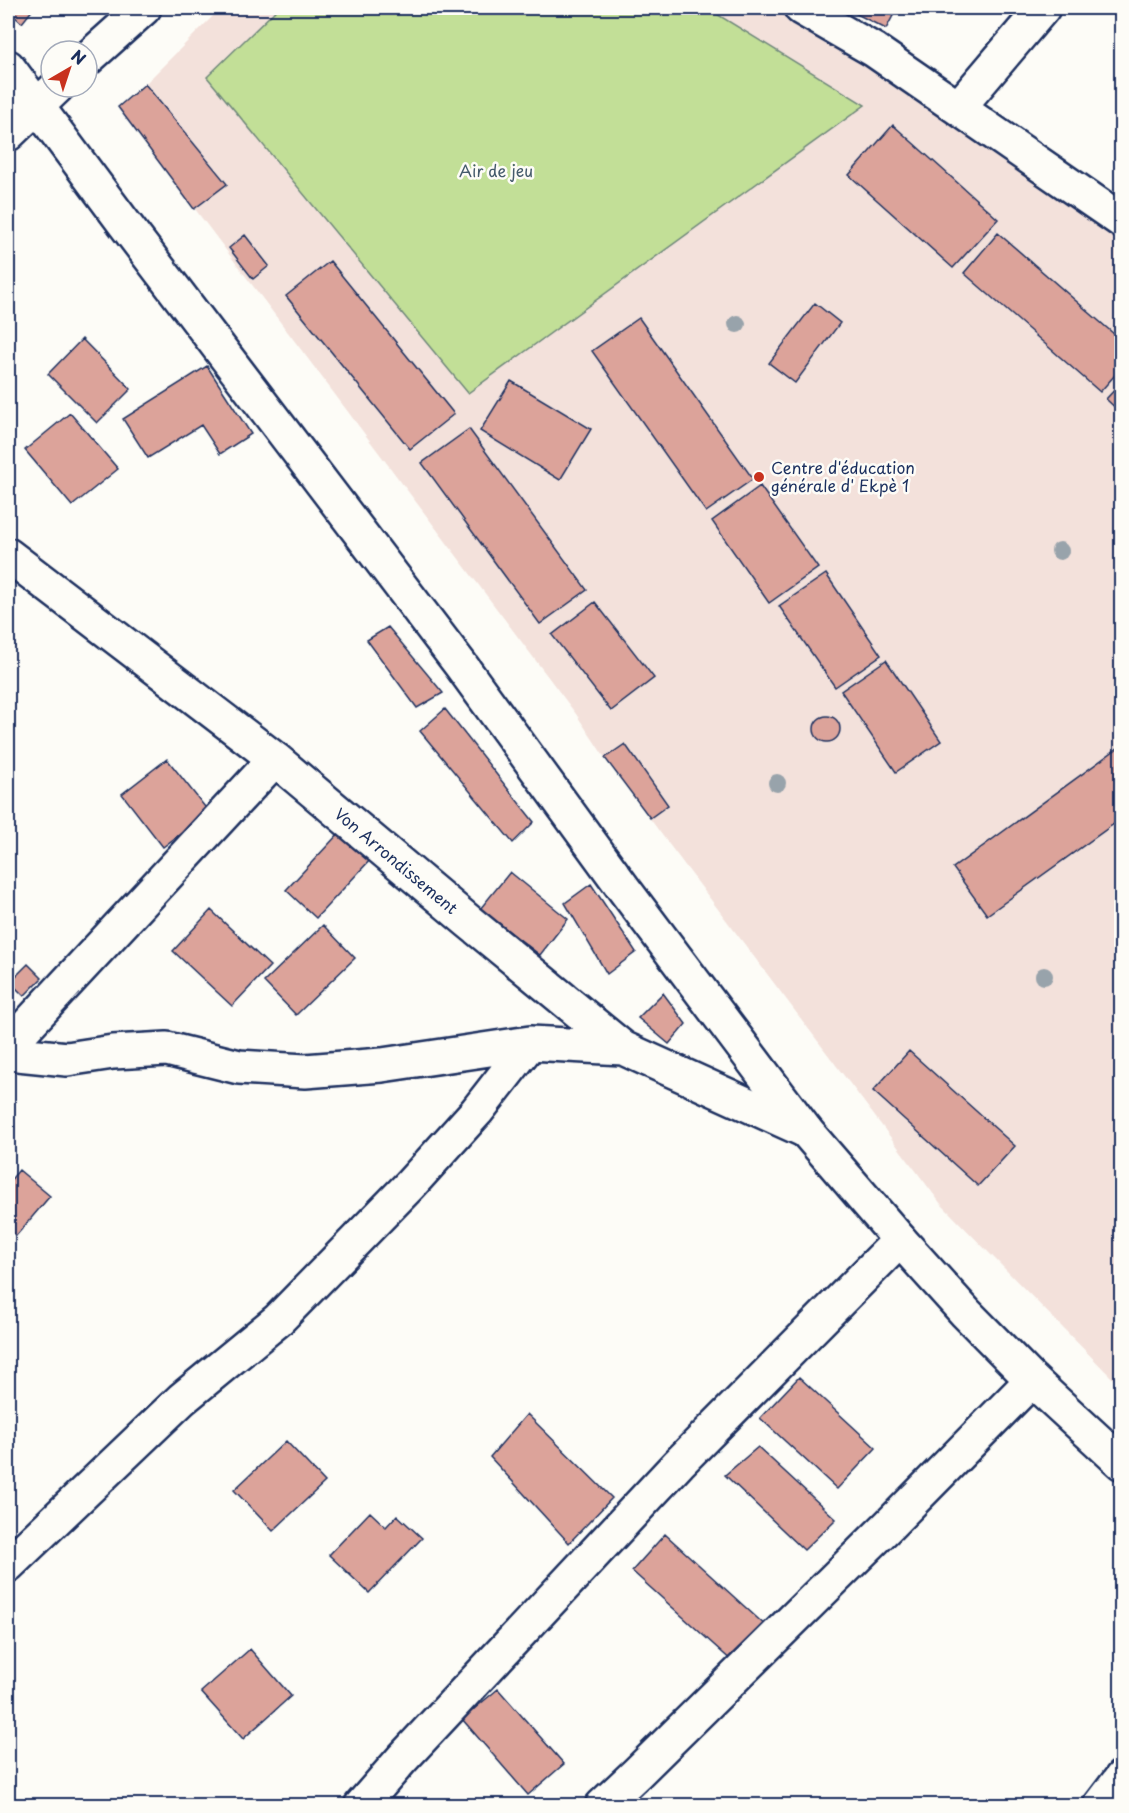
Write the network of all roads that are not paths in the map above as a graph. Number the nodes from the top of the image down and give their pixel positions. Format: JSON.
{"nodes":[{"id":1,"x":144,"y":8,"type":"edge"},
{"id":2,"x":801,"y":8,"type":"edge"},
{"id":3,"x":1043,"y":8,"type":"edge"},
{"id":4,"x":99,"y":49,"type":"edge"},
{"id":5,"x":8,"y":67,"type":"edge"},
{"id":6,"x":39,"y":90,"type":"edge"},
{"id":7,"x":44,"y":99,"type":"edge"},
{"id":8,"x":49,"y":99,"type":"edge"},
{"id":9,"x":957,"y":108,"type":"junction"},
{"id":10,"x":8,"y":134,"type":"edge"},
{"id":11,"x":1122,"y":221,"type":"edge"},
{"id":12,"x":8,"y":555,"type":"edge"},
{"id":13,"x":275,"y":759,"type":"junction"},
{"id":14,"x":530,"y":1043,"type":"junction"},
{"id":15,"x":8,"y":1046,"type":"edge"},
{"id":16,"x":623,"y":1048,"type":"junction"},
{"id":17,"x":8,"y":1053,"type":"edge"},
{"id":18,"x":806,"y":1131,"type":"junction"},
{"id":19,"x":900,"y":1240,"type":"junction"},
{"id":20,"x":1032,"y":1380,"type":"junction"},
{"id":21,"x":1122,"y":1463,"type":"edge"},
{"id":22,"x":8,"y":1565,"type":"edge"},
{"id":23,"x":1122,"y":1777,"type":"edge"},
{"id":24,"x":361,"y":1806,"type":"edge"},
{"id":25,"x":602,"y":1806,"type":"edge"},
{"id":26,"x":1100,"y":1806,"type":"edge"}],
"edges":[{"from":1,"to":4,"type":"street"},
{"from":2,"to":9,"type":"street"},
{"from":3,"to":9,"type":"street"},
{"from":5,"to":6,"type":"street"},
{"from":7,"to":10,"type":"street"},
{"from":8,"to":18,"type":"street"},
{"from":9,"to":11,"type":"street"},
{"from":12,"to":13,"type":"street","name":"Von Arrondissement"},
{"from":13,"to":15,"type":"street"},
{"from":13,"to":16,"type":"street","name":"Von Arrondissement"},
{"from":14,"to":16,"type":"street"},
{"from":14,"to":17,"type":"street"},
{"from":14,"to":22,"type":"street"},
{"from":16,"to":18,"type":"street","name":"Von Arrondissement"},
{"from":18,"to":19,"type":"street"},
{"from":19,"to":20,"type":"street"},
{"from":19,"to":24,"type":"street"},
{"from":20,"to":21,"type":"street"},
{"from":20,"to":25,"type":"street"},
{"from":23,"to":26,"type":"street"}]}
